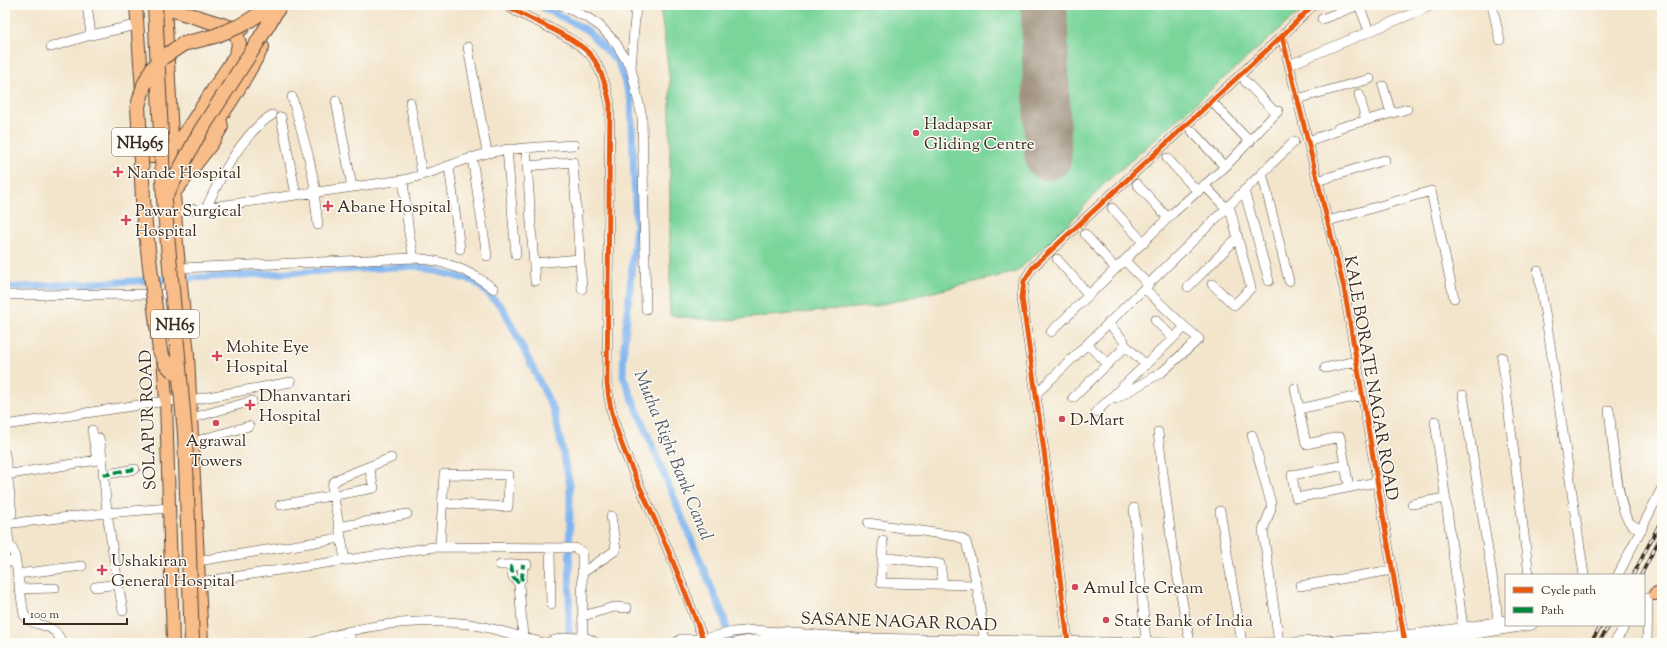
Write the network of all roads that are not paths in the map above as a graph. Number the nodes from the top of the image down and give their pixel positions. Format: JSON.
{"nodes":[{"id":1,"x":87,"y":5,"type":"edge"},
{"id":2,"x":136,"y":5,"type":"edge"},
{"id":3,"x":146,"y":5,"type":"edge"},
{"id":4,"x":264,"y":5,"type":"edge"},
{"id":5,"x":268,"y":5,"type":"edge"},
{"id":6,"x":280,"y":5,"type":"edge"},
{"id":7,"x":287,"y":5,"type":"edge"},
{"id":8,"x":505,"y":5,"type":"edge"},
{"id":9,"x":561,"y":5,"type":"edge"},
{"id":10,"x":636,"y":5,"type":"edge"},
{"id":11,"x":1313,"y":5,"type":"edge"},
{"id":12,"x":1433,"y":5,"type":"edge"},
{"id":13,"x":1492,"y":5,"type":"edge"},
{"id":14,"x":161,"y":6,"type":"edge"},
{"id":15,"x":1322,"y":19,"type":"dead end"},
{"id":16,"x":137,"y":25,"type":"junction"},
{"id":17,"x":235,"y":29,"type":"junction"},
{"id":18,"x":1369,"y":31,"type":"junction"},
{"id":19,"x":91,"y":35,"type":"junction"},
{"id":20,"x":1282,"y":36,"type":"junction"},
{"id":21,"x":1500,"y":40,"type":"dead end"},
{"id":22,"x":468,"y":46,"type":"dead end"},
{"id":23,"x":50,"y":47,"type":"dead end"},
{"id":24,"x":1289,"y":65,"type":"junction"},
{"id":25,"x":632,"y":68,"type":"junction"},
{"id":26,"x":1370,"y":79,"type":"dead end"},
{"id":27,"x":1245,"y":81,"type":"dead end"},
{"id":28,"x":1383,"y":86,"type":"dead end"},
{"id":29,"x":1359,"y":94,"type":"dead end"},
{"id":30,"x":292,"y":97,"type":"dead end"},
{"id":31,"x":1297,"y":99,"type":"junction"},
{"id":32,"x":336,"y":101,"type":"dead end"},
{"id":33,"x":410,"y":102,"type":"dead end"},
{"id":34,"x":1217,"y":106,"type":"dead end"},
{"id":35,"x":1408,"y":109,"type":"dead end"},
{"id":36,"x":1391,"y":113,"type":"junction"},
{"id":37,"x":219,"y":117,"type":"junction"},
{"id":38,"x":1366,"y":120,"type":"junction"},
{"id":39,"x":1192,"y":131,"type":"dead end"},
{"id":40,"x":182,"y":138,"type":"junction"},
{"id":41,"x":1308,"y":141,"type":"junction"},
{"id":42,"x":1250,"y":142,"type":"junction"},
{"id":43,"x":1294,"y":142,"type":"dead end"},
{"id":44,"x":574,"y":145,"type":"dead end"},
{"id":45,"x":526,"y":148,"type":"junction"},
{"id":46,"x":507,"y":149,"type":"junction"},
{"id":47,"x":487,"y":153,"type":"junction"},
{"id":48,"x":146,"y":156,"type":"junction"},
{"id":49,"x":172,"y":156,"type":"junction"},
{"id":50,"x":472,"y":157,"type":"junction"},
{"id":51,"x":1167,"y":158,"type":"dead end"},
{"id":52,"x":1384,"y":160,"type":"dead end"},
{"id":53,"x":449,"y":166,"type":"junction"},
{"id":54,"x":527,"y":166,"type":"junction"},
{"id":55,"x":1225,"y":167,"type":"junction"},
{"id":56,"x":1262,"y":173,"type":"junction"},
{"id":57,"x":422,"y":175,"type":"junction"},
{"id":58,"x":403,"y":180,"type":"junction"},
{"id":59,"x":1317,"y":181,"type":"junction"},
{"id":60,"x":1137,"y":184,"type":"dead end"},
{"id":61,"x":352,"y":187,"type":"junction"},
{"id":62,"x":1201,"y":188,"type":"junction"},
{"id":63,"x":1244,"y":190,"type":"junction"},
{"id":64,"x":315,"y":192,"type":"junction"},
{"id":65,"x":296,"y":195,"type":"junction"},
{"id":66,"x":169,"y":196,"type":"junction"},
{"id":67,"x":1227,"y":207,"type":"junction"},
{"id":68,"x":206,"y":208,"type":"junction"},
{"id":69,"x":1112,"y":208,"type":"dead end"},
{"id":70,"x":175,"y":212,"type":"junction"},
{"id":71,"x":1168,"y":218,"type":"junction"},
{"id":72,"x":1328,"y":221,"type":"junction"},
{"id":73,"x":318,"y":225,"type":"dead end"},
{"id":74,"x":1085,"y":234,"type":"dead end"},
{"id":75,"x":1238,"y":237,"type":"junction"},
{"id":76,"x":1144,"y":243,"type":"junction"},
{"id":77,"x":460,"y":249,"type":"dead end"},
{"id":78,"x":516,"y":255,"type":"dead end"},
{"id":79,"x":487,"y":256,"type":"dead end"},
{"id":80,"x":414,"y":258,"type":"junction"},
{"id":81,"x":580,"y":259,"type":"junction"},
{"id":82,"x":1057,"y":259,"type":"dead end"},
{"id":83,"x":1124,"y":261,"type":"junction"},
{"id":84,"x":534,"y":263,"type":"junction"},
{"id":85,"x":1116,"y":269,"type":"junction"},
{"id":86,"x":1538,"y":271,"type":"dead end"},
{"id":87,"x":181,"y":280,"type":"junction"},
{"id":88,"x":535,"y":281,"type":"dead end"},
{"id":89,"x":1269,"y":281,"type":"dead end"},
{"id":90,"x":1289,"y":281,"type":"dead end"},
{"id":91,"x":1212,"y":284,"type":"dead end"},
{"id":92,"x":1146,"y":286,"type":"junction"},
{"id":93,"x":1188,"y":287,"type":"dead end"},
{"id":94,"x":494,"y":289,"type":"dead end"},
{"id":95,"x":582,"y":289,"type":"dead end"},
{"id":96,"x":159,"y":291,"type":"junction"},
{"id":97,"x":5,"y":295,"type":"edge"},
{"id":98,"x":1089,"y":295,"type":"junction"},
{"id":99,"x":1454,"y":298,"type":"dead end"},
{"id":100,"x":646,"y":309,"type":"dead end"},
{"id":101,"x":1155,"y":320,"type":"dead end"},
{"id":102,"x":1108,"y":323,"type":"junction"},
{"id":103,"x":1185,"y":327,"type":"junction"},
{"id":104,"x":1052,"y":332,"type":"dead end"},
{"id":105,"x":1173,"y":338,"type":"junction"},
{"id":106,"x":1087,"y":344,"type":"junction"},
{"id":107,"x":1125,"y":345,"type":"junction"},
{"id":108,"x":1502,"y":357,"type":"dead end"},
{"id":109,"x":1357,"y":361,"type":"junction"},
{"id":110,"x":1108,"y":364,"type":"junction"},
{"id":111,"x":1146,"y":365,"type":"junction"},
{"id":112,"x":1325,"y":368,"type":"dead end"},
{"id":113,"x":173,"y":371,"type":"junction"},
{"id":114,"x":291,"y":382,"type":"dead end"},
{"id":115,"x":1295,"y":388,"type":"dead end"},
{"id":116,"x":1036,"y":394,"type":"junction"},
{"id":117,"x":1362,"y":395,"type":"junction"},
{"id":118,"x":1463,"y":395,"type":"dead end"},
{"id":119,"x":1073,"y":398,"type":"dead end"},
{"id":120,"x":191,"y":400,"type":"junction"},
{"id":121,"x":166,"y":401,"type":"junction"},
{"id":122,"x":252,"y":401,"type":"dead end"},
{"id":123,"x":1106,"y":403,"type":"junction"},
{"id":124,"x":1299,"y":409,"type":"junction"},
{"id":125,"x":1609,"y":410,"type":"dead end"},
{"id":126,"x":1096,"y":412,"type":"dead end"},
{"id":127,"x":192,"y":418,"type":"junction"},
{"id":128,"x":1435,"y":421,"type":"dead end"},
{"id":129,"x":5,"y":425,"type":"edge"},
{"id":130,"x":249,"y":426,"type":"dead end"},
{"id":131,"x":92,"y":430,"type":"dead end"},
{"id":132,"x":1158,"y":432,"type":"dead end"},
{"id":133,"x":1252,"y":435,"type":"dead end"},
{"id":134,"x":99,"y":438,"type":"dead end"},
{"id":135,"x":193,"y":442,"type":"junction"},
{"id":136,"x":5,"y":454,"type":"edge"},
{"id":137,"x":391,"y":458,"type":"dead end"},
{"id":138,"x":1345,"y":465,"type":"junction"},
{"id":139,"x":369,"y":467,"type":"junction"},
{"id":140,"x":135,"y":469,"type":"dead end"},
{"id":141,"x":6,"y":475,"type":"edge"},
{"id":142,"x":103,"y":475,"type":"junction"},
{"id":143,"x":1377,"y":482,"type":"junction"},
{"id":144,"x":1349,"y":488,"type":"junction"},
{"id":145,"x":1662,"y":488,"type":"edge"},
{"id":146,"x":333,"y":496,"type":"junction"},
{"id":147,"x":1445,"y":498,"type":"junction"},
{"id":148,"x":443,"y":503,"type":"junction"},
{"id":149,"x":1412,"y":504,"type":"dead end"},
{"id":150,"x":280,"y":505,"type":"dead end"},
{"id":151,"x":5,"y":506,"type":"edge"},
{"id":152,"x":169,"y":508,"type":"junction"},
{"id":153,"x":1134,"y":508,"type":"dead end"},
{"id":154,"x":1220,"y":511,"type":"dead end"},
{"id":155,"x":107,"y":513,"type":"junction"},
{"id":156,"x":406,"y":514,"type":"dead end"},
{"id":157,"x":611,"y":516,"type":"dead end"},
{"id":158,"x":13,"y":523,"type":"junction"},
{"id":159,"x":868,"y":523,"type":"dead end"},
{"id":160,"x":339,"y":527,"type":"junction"},
{"id":161,"x":1642,"y":529,"type":"junction"},
{"id":162,"x":341,"y":538,"type":"junction"},
{"id":163,"x":883,"y":541,"type":"dead end"},
{"id":164,"x":440,"y":547,"type":"junction"},
{"id":165,"x":550,"y":548,"type":"junction"},
{"id":166,"x":13,"y":550,"type":"junction"},
{"id":167,"x":882,"y":557,"type":"junction"},
{"id":168,"x":345,"y":560,"type":"junction"},
{"id":169,"x":198,"y":561,"type":"junction"},
{"id":170,"x":5,"y":562,"type":"edge"},
{"id":171,"x":16,"y":563,"type":"junction"},
{"id":172,"x":500,"y":565,"type":"dead end"},
{"id":173,"x":82,"y":566,"type":"dead end"},
{"id":174,"x":1392,"y":570,"type":"junction"},
{"id":175,"x":582,"y":573,"type":"junction"},
{"id":176,"x":17,"y":574,"type":"junction"},
{"id":177,"x":1529,"y":574,"type":"edge"},
{"id":178,"x":1584,"y":574,"type":"edge"},
{"id":179,"x":1619,"y":574,"type":"edge"},
{"id":180,"x":199,"y":582,"type":"junction"},
{"id":181,"x":118,"y":584,"type":"junction"},
{"id":182,"x":943,"y":584,"type":"junction"},
{"id":183,"x":977,"y":585,"type":"junction"},
{"id":184,"x":1300,"y":586,"type":"dead end"},
{"id":185,"x":96,"y":587,"type":"dead end"},
{"id":186,"x":55,"y":588,"type":"dead end"},
{"id":187,"x":20,"y":589,"type":"junction"},
{"id":188,"x":1654,"y":596,"type":"edge"},
{"id":189,"x":551,"y":605,"type":"dead end"},
{"id":190,"x":627,"y":608,"type":"dead end"},
{"id":191,"x":123,"y":611,"type":"dead end"},
{"id":192,"x":583,"y":616,"type":"junction"},
{"id":193,"x":1502,"y":621,"type":"edge"},
{"id":194,"x":1528,"y":626,"type":"edge"},
{"id":195,"x":1625,"y":626,"type":"edge"},
{"id":196,"x":349,"y":631,"type":"junction"},
{"id":197,"x":1466,"y":635,"type":"edge"},
{"id":198,"x":523,"y":638,"type":"junction"},
{"id":199,"x":1483,"y":638,"type":"edge"},
{"id":200,"x":580,"y":639,"type":"edge"},
{"id":201,"x":703,"y":640,"type":"junction"},
{"id":202,"x":802,"y":640,"type":"edge"},
{"id":203,"x":830,"y":640,"type":"edge"},
{"id":204,"x":1367,"y":640,"type":"edge"},
{"id":205,"x":1450,"y":640,"type":"edge"},
{"id":206,"x":757,"y":641,"type":"edge"},
{"id":207,"x":858,"y":641,"type":"edge"},
{"id":208,"x":985,"y":641,"type":"edge"},
{"id":209,"x":1403,"y":641,"type":"edge"},
{"id":210,"x":317,"y":642,"type":"edge"},
{"id":211,"x":1068,"y":642,"type":"junction"},
{"id":212,"x":1115,"y":642,"type":"edge"},
{"id":213,"x":1146,"y":642,"type":"edge"},
{"id":214,"x":1279,"y":642,"type":"edge"},
{"id":215,"x":1421,"y":642,"type":"edge"},
{"id":216,"x":62,"y":643,"type":"edge"},
{"id":217,"x":173,"y":643,"type":"edge"},
{"id":218,"x":183,"y":643,"type":"edge"},
{"id":219,"x":192,"y":643,"type":"edge"},
{"id":220,"x":202,"y":643,"type":"edge"},
{"id":221,"x":351,"y":643,"type":"edge"},
{"id":222,"x":545,"y":643,"type":"edge"},
{"id":223,"x":596,"y":643,"type":"edge"},
{"id":224,"x":676,"y":643,"type":"edge"},
{"id":225,"x":736,"y":643,"type":"edge"},
{"id":226,"x":812,"y":643,"type":"edge"},
{"id":227,"x":1171,"y":643,"type":"edge"},
{"id":228,"x":1190,"y":643,"type":"edge"},
{"id":229,"x":1242,"y":643,"type":"edge"},
{"id":230,"x":1249,"y":643,"type":"edge"},
{"id":231,"x":1614,"y":643,"type":"edge"},
{"id":232,"x":1647,"y":643,"type":"edge"}],
"edges":[{"from":1,"to":19,"type":"street"},
{"from":2,"to":16,"type":"main road","name":"SOLAPUR ROAD"},
{"from":3,"to":113,"type":"highway","number":"NH65","bridge":true},
{"from":4,"to":17,"type":"highway"},
{"from":5,"to":113,"type":"highway","number":"NH965","bridge":true},
{"from":6,"to":66,"type":"highway","number":"NH965","bridge":true},
{"from":7,"to":37,"type":"highway","number":"NH965"},
{"from":8,"to":201,"type":"street"},
{"from":9,"to":25,"type":"street"},
{"from":10,"to":25,"type":"street"},
{"from":11,"to":20,"type":"street"},
{"from":12,"to":18,"type":"street"},
{"from":13,"to":21,"type":"street"},
{"from":14,"to":17,"type":"highway"},
{"from":14,"to":49,"type":"highway"},
{"from":14,"to":66,"type":"highway","number":"NH65","bridge":true},
{"from":15,"to":18,"type":"street"},
{"from":16,"to":19,"type":"street"},
{"from":16,"to":48,"type":"main road","name":"SOLAPUR ROAD"},
{"from":17,"to":40,"type":"highway"},
{"from":18,"to":24,"type":"street"},
{"from":19,"to":23,"type":"street"},
{"from":20,"to":24,"type":"street","name":"KALE BORATE NAGAR ROAD"},
{"from":20,"to":116,"type":"street"},
{"from":22,"to":47,"type":"street"},
{"from":24,"to":31,"type":"street","name":"KALE BORATE NAGAR ROAD"},
{"from":25,"to":100,"type":"street"},
{"from":26,"to":31,"type":"street"},
{"from":27,"to":42,"type":"street"},
{"from":28,"to":36,"type":"street"},
{"from":29,"to":38,"type":"street"},
{"from":30,"to":64,"type":"street"},
{"from":31,"to":41,"type":"street","name":"KALE BORATE NAGAR ROAD"},
{"from":32,"to":61,"type":"street"},
{"from":33,"to":57,"type":"street"},
{"from":34,"to":42,"type":"street"},
{"from":35,"to":36,"type":"street"},
{"from":36,"to":38,"type":"street"},
{"from":37,"to":40,"type":"highway","number":"NH965"},
{"from":37,"to":66,"type":"highway"},
{"from":38,"to":41,"type":"street"},
{"from":39,"to":55,"type":"street"},
{"from":40,"to":49,"type":"highway"},
{"from":41,"to":59,"type":"street","name":"KALE BORATE NAGAR ROAD"},
{"from":42,"to":55,"type":"street"},
{"from":43,"to":56,"type":"street"},
{"from":44,"to":45,"type":"street"},
{"from":45,"to":46,"type":"street"},
{"from":45,"to":54,"type":"street"},
{"from":46,"to":47,"type":"street"},
{"from":46,"to":78,"type":"street"},
{"from":47,"to":50,"type":"street"},
{"from":48,"to":49,"type":"highway"},
{"from":48,"to":96,"type":"main road","name":"SOLAPUR ROAD"},
{"from":49,"to":66,"type":"main road"},
{"from":50,"to":53,"type":"street"},
{"from":50,"to":79,"type":"street"},
{"from":51,"to":62,"type":"street"},
{"from":52,"to":59,"type":"street"},
{"from":53,"to":57,"type":"street"},
{"from":53,"to":77,"type":"street"},
{"from":54,"to":81,"type":"street"},
{"from":54,"to":84,"type":"street"},
{"from":55,"to":62,"type":"street"},
{"from":56,"to":63,"type":"street"},
{"from":56,"to":90,"type":"street"},
{"from":57,"to":58,"type":"street"},
{"from":58,"to":61,"type":"street"},
{"from":58,"to":80,"type":"street"},
{"from":59,"to":72,"type":"street","name":"KALE BORATE NAGAR ROAD"},
{"from":60,"to":71,"type":"street"},
{"from":61,"to":64,"type":"street"},
{"from":62,"to":67,"type":"street"},
{"from":62,"to":71,"type":"street"},
{"from":63,"to":67,"type":"street"},
{"from":63,"to":89,"type":"street"},
{"from":64,"to":65,"type":"street"},
{"from":64,"to":73,"type":"street"},
{"from":65,"to":68,"type":"street"},
{"from":65,"to":68,"type":"street"},
{"from":66,"to":70,"type":"main road"},
{"from":66,"to":219,"type":"highway","number":"NH65","bridge":true},
{"from":67,"to":75,"type":"street"},
{"from":67,"to":92,"type":"street"},
{"from":68,"to":70,"type":"street"},
{"from":69,"to":76,"type":"street"},
{"from":70,"to":87,"type":"main road"},
{"from":71,"to":76,"type":"street"},
{"from":72,"to":99,"type":"street"},
{"from":72,"to":109,"type":"street","name":"KALE BORATE NAGAR ROAD"},
{"from":74,"to":85,"type":"street"},
{"from":75,"to":91,"type":"street"},
{"from":75,"to":93,"type":"street"},
{"from":76,"to":83,"type":"street"},
{"from":80,"to":87,"type":"street"},
{"from":80,"to":94,"type":"street"},
{"from":81,"to":84,"type":"street"},
{"from":81,"to":95,"type":"street"},
{"from":82,"to":98,"type":"street"},
{"from":83,"to":85,"type":"street"},
{"from":83,"to":92,"type":"street"},
{"from":84,"to":88,"type":"street"},
{"from":85,"to":98,"type":"street"},
{"from":86,"to":178,"type":"street"},
{"from":87,"to":96,"type":"street"},
{"from":87,"to":120,"type":"main road"},
{"from":92,"to":102,"type":"street"},
{"from":92,"to":103,"type":"street"},
{"from":96,"to":97,"type":"street"},
{"from":96,"to":121,"type":"main road","name":"SOLAPUR ROAD"},
{"from":98,"to":104,"type":"street"},
{"from":101,"to":105,"type":"street"},
{"from":102,"to":106,"type":"street"},
{"from":102,"to":107,"type":"street"},
{"from":103,"to":105,"type":"street"},
{"from":103,"to":123,"type":"street"},
{"from":105,"to":111,"type":"street"},
{"from":106,"to":110,"type":"street"},
{"from":106,"to":116,"type":"street"},
{"from":107,"to":110,"type":"street"},
{"from":107,"to":111,"type":"street"},
{"from":108,"to":177,"type":"street"},
{"from":109,"to":112,"type":"street"},
{"from":109,"to":117,"type":"street","name":"KALE BORATE NAGAR ROAD"},
{"from":110,"to":119,"type":"street"},
{"from":111,"to":123,"type":"street"},
{"from":113,"to":218,"type":"highway","number":"NH65"},
{"from":114,"to":120,"type":"street"},
{"from":115,"to":124,"type":"street"},
{"from":116,"to":211,"type":"street"},
{"from":117,"to":124,"type":"street"},
{"from":117,"to":143,"type":"street","name":"KALE BORATE NAGAR ROAD"},
{"from":118,"to":193,"type":"street"},
{"from":120,"to":121,"type":"street"},
{"from":120,"to":127,"type":"main road"},
{"from":121,"to":129,"type":"street"},
{"from":121,"to":152,"type":"main road","name":"SOLAPUR ROAD"},
{"from":122,"to":127,"type":"street"},
{"from":123,"to":126,"type":"street"},
{"from":124,"to":138,"type":"street"},
{"from":125,"to":161,"type":"street"},
{"from":127,"to":135,"type":"main road"},
{"from":128,"to":147,"type":"street"},
{"from":130,"to":135,"type":"street"},
{"from":131,"to":141,"type":"street"},
{"from":132,"to":228,"type":"street"},
{"from":133,"to":214,"type":"street"},
{"from":134,"to":142,"type":"street"},
{"from":135,"to":169,"type":"main road"},
{"from":136,"to":141,"type":"street"},
{"from":137,"to":139,"type":"street"},
{"from":138,"to":144,"type":"street"},
{"from":138,"to":144,"type":"street"},
{"from":139,"to":146,"type":"street"},
{"from":139,"to":146,"type":"street"},
{"from":140,"to":142,"type":"street"},
{"from":141,"to":158,"type":"street"},
{"from":142,"to":155,"type":"street"},
{"from":143,"to":144,"type":"street"},
{"from":143,"to":174,"type":"street","name":"KALE BORATE NAGAR ROAD"},
{"from":145,"to":161,"type":"street"},
{"from":146,"to":150,"type":"street"},
{"from":146,"to":160,"type":"street"},
{"from":147,"to":149,"type":"street"},
{"from":147,"to":197,"type":"street"},
{"from":148,"to":148,"type":"street"},
{"from":148,"to":164,"type":"street"},
{"from":151,"to":166,"type":"street"},
{"from":152,"to":155,"type":"street"},
{"from":152,"to":217,"type":"main road","name":"SOLAPUR ROAD"},
{"from":153,"to":213,"type":"street"},
{"from":154,"to":229,"type":"street"},
{"from":155,"to":158,"type":"street"},
{"from":155,"to":181,"type":"street"},
{"from":156,"to":160,"type":"street"},
{"from":157,"to":175,"type":"street"},
{"from":158,"to":166,"type":"street"},
{"from":159,"to":183,"type":"street"},
{"from":160,"to":162,"type":"street"},
{"from":161,"to":179,"type":"street"},
{"from":162,"to":168,"type":"street"},
{"from":162,"to":169,"type":"street"},
{"from":163,"to":167,"type":"street"},
{"from":164,"to":165,"type":"street"},
{"from":164,"to":168,"type":"street"},
{"from":165,"to":175,"type":"street"},
{"from":165,"to":189,"type":"street"},
{"from":166,"to":171,"type":"street"},
{"from":167,"to":182,"type":"street"},
{"from":167,"to":182,"type":"street"},
{"from":168,"to":180,"type":"street"},
{"from":169,"to":180,"type":"main road"},
{"from":170,"to":171,"type":"street"},
{"from":171,"to":176,"type":"street"},
{"from":172,"to":198,"type":"street"},
{"from":173,"to":176,"type":"street"},
{"from":174,"to":184,"type":"street"},
{"from":174,"to":209,"type":"street","name":"KALE BORATE NAGAR ROAD"},
{"from":175,"to":192,"type":"street"},
{"from":176,"to":187,"type":"street"},
{"from":180,"to":220,"type":"main road"},
{"from":181,"to":185,"type":"street"},
{"from":181,"to":191,"type":"street"},
{"from":182,"to":183,"type":"street"},
{"from":183,"to":208,"type":"street"},
{"from":186,"to":187,"type":"street"},
{"from":187,"to":216,"type":"street"},
{"from":188,"to":232,"type":"street"},
{"from":190,"to":192,"type":"street"},
{"from":192,"to":200,"type":"street"},
{"from":193,"to":197,"type":"street"},
{"from":194,"to":199,"type":"street"},
{"from":195,"to":231,"type":"street"},
{"from":196,"to":198,"type":"street"},
{"from":196,"to":210,"type":"street"},
{"from":196,"to":221,"type":"street"},
{"from":197,"to":199,"type":"street"},
{"from":197,"to":205,"type":"street"},
{"from":197,"to":209,"type":"street"},
{"from":198,"to":222,"type":"street"},
{"from":200,"to":222,"type":"street"},
{"from":200,"to":223,"type":"street"},
{"from":201,"to":202,"type":"street","name":"SASANE NAGAR ROAD"},
{"from":201,"to":224,"type":"street","name":"SASANE NAGAR ROAD"},
{"from":202,"to":203,"type":"street","name":"SASANE NAGAR ROAD"},
{"from":202,"to":206,"type":"street","name":"SASANE NAGAR ROAD"},
{"from":202,"to":226,"type":"street","name":"SASANE NAGAR ROAD"},
{"from":203,"to":207,"type":"street","name":"SASANE NAGAR ROAD"},
{"from":204,"to":209,"type":"street"},
{"from":204,"to":214,"type":"street"},
{"from":205,"to":215,"type":"street"},
{"from":206,"to":225,"type":"street","name":"SASANE NAGAR ROAD"},
{"from":207,"to":208,"type":"street","name":"SASANE NAGAR ROAD"},
{"from":208,"to":211,"type":"street","name":"SASANE NAGAR ROAD"},
{"from":209,"to":215,"type":"street"},
{"from":211,"to":212,"type":"street","name":"SASANE NAGAR ROAD"},
{"from":212,"to":213,"type":"street","name":"SASANE NAGAR ROAD"},
{"from":213,"to":227,"type":"street","name":"SASANE NAGAR ROAD"},
{"from":214,"to":230,"type":"street"}]}
